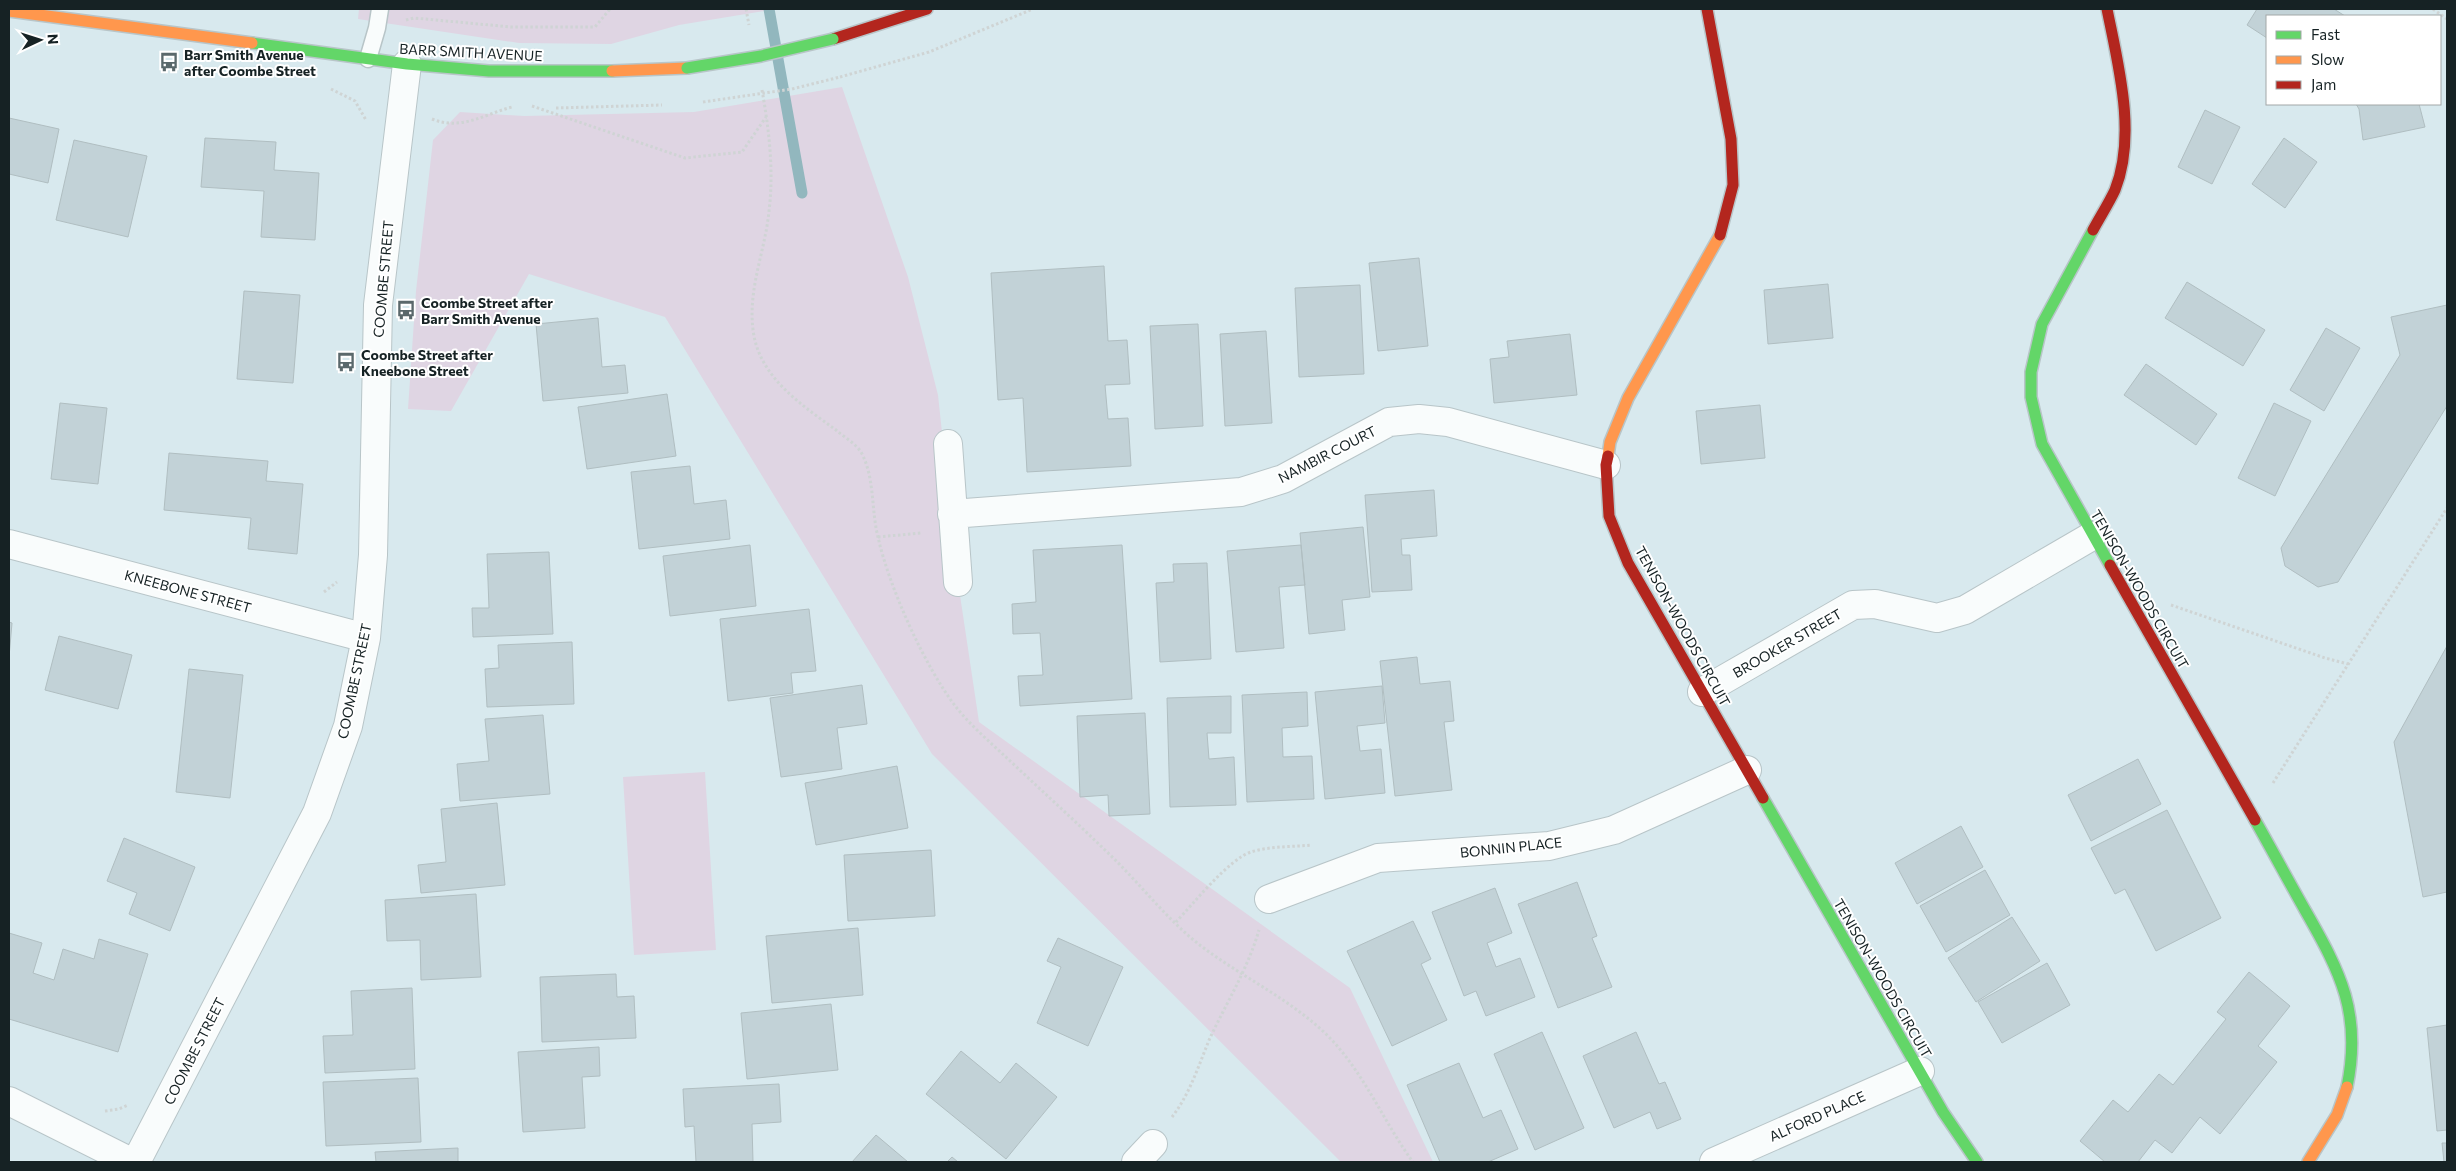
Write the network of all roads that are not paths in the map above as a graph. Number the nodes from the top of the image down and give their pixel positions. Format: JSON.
{"nodes":[{"id":1,"x":380,"y":9,"type":"edge"},
{"id":2,"x":927,"y":9,"type":"edge"},
{"id":3,"x":1707,"y":9,"type":"edge"},
{"id":4,"x":2107,"y":9,"type":"edge"},
{"id":5,"x":9,"y":11,"type":"edge"},
{"id":6,"x":368,"y":59,"type":"junction"},
{"id":7,"x":407,"y":64,"type":"junction"},
{"id":8,"x":948,"y":444,"type":"dead end"},
{"id":9,"x":1606,"y":465,"type":"junction"},
{"id":10,"x":953,"y":521,"type":"junction"},
{"id":11,"x":2092,"y":536,"type":"junction"},
{"id":12,"x":9,"y":544,"type":"edge"},
{"id":13,"x":958,"y":582,"type":"dead end"},
{"id":14,"x":366,"y":638,"type":"junction"},
{"id":15,"x":1702,"y":692,"type":"junction"},
{"id":16,"x":1747,"y":770,"type":"junction"},
{"id":17,"x":1269,"y":899,"type":"road end"},
{"id":18,"x":1920,"y":1071,"type":"junction"},
{"id":19,"x":9,"y":1101,"type":"edge"},
{"id":20,"x":132,"y":1162,"type":"edge"},
{"id":21,"x":136,"y":1162,"type":"edge"},
{"id":22,"x":1714,"y":1162,"type":"edge"},
{"id":23,"x":1977,"y":1162,"type":"edge"},
{"id":24,"x":2308,"y":1162,"type":"edge"}],
"edges":[{"from":1,"to":6,"type":"lane"},
{"from":2,"to":7,"type":"street","name":"BARR SMITH AVENUE","bridge":true},
{"from":3,"to":9,"type":"street","name":"TENISON-WOODS CIRCUIT"},
{"from":4,"to":11,"type":"street","name":"TENISON-WOODS CIRCUIT"},
{"from":5,"to":6,"type":"street","name":"BARR SMITH AVENUE"},
{"from":6,"to":7,"type":"street","name":"BARR SMITH AVENUE"},
{"from":7,"to":14,"type":"street","name":"COOMBE STREET"},
{"from":8,"to":10,"type":"street"},
{"from":9,"to":10,"type":"street","name":"NAMBIR COURT"},
{"from":9,"to":15,"type":"street","name":"TENISON-WOODS CIRCUIT"},
{"from":10,"to":13,"type":"street"},
{"from":11,"to":15,"type":"street","name":"BROOKER STREET"},
{"from":11,"to":24,"type":"street","name":"TENISON-WOODS CIRCUIT"},
{"from":12,"to":14,"type":"street","name":"KNEEBONE STREET"},
{"from":14,"to":21,"type":"street","name":"COOMBE STREET"},
{"from":15,"to":16,"type":"street","name":"TENISON-WOODS CIRCUIT"},
{"from":16,"to":17,"type":"street","name":"BONNIN PLACE"},
{"from":16,"to":18,"type":"street","name":"TENISON-WOODS CIRCUIT"},
{"from":18,"to":22,"type":"street","name":"ALFORD PLACE"},
{"from":18,"to":23,"type":"street","name":"TENISON-WOODS CIRCUIT"},
{"from":19,"to":20,"type":"street"}]}
